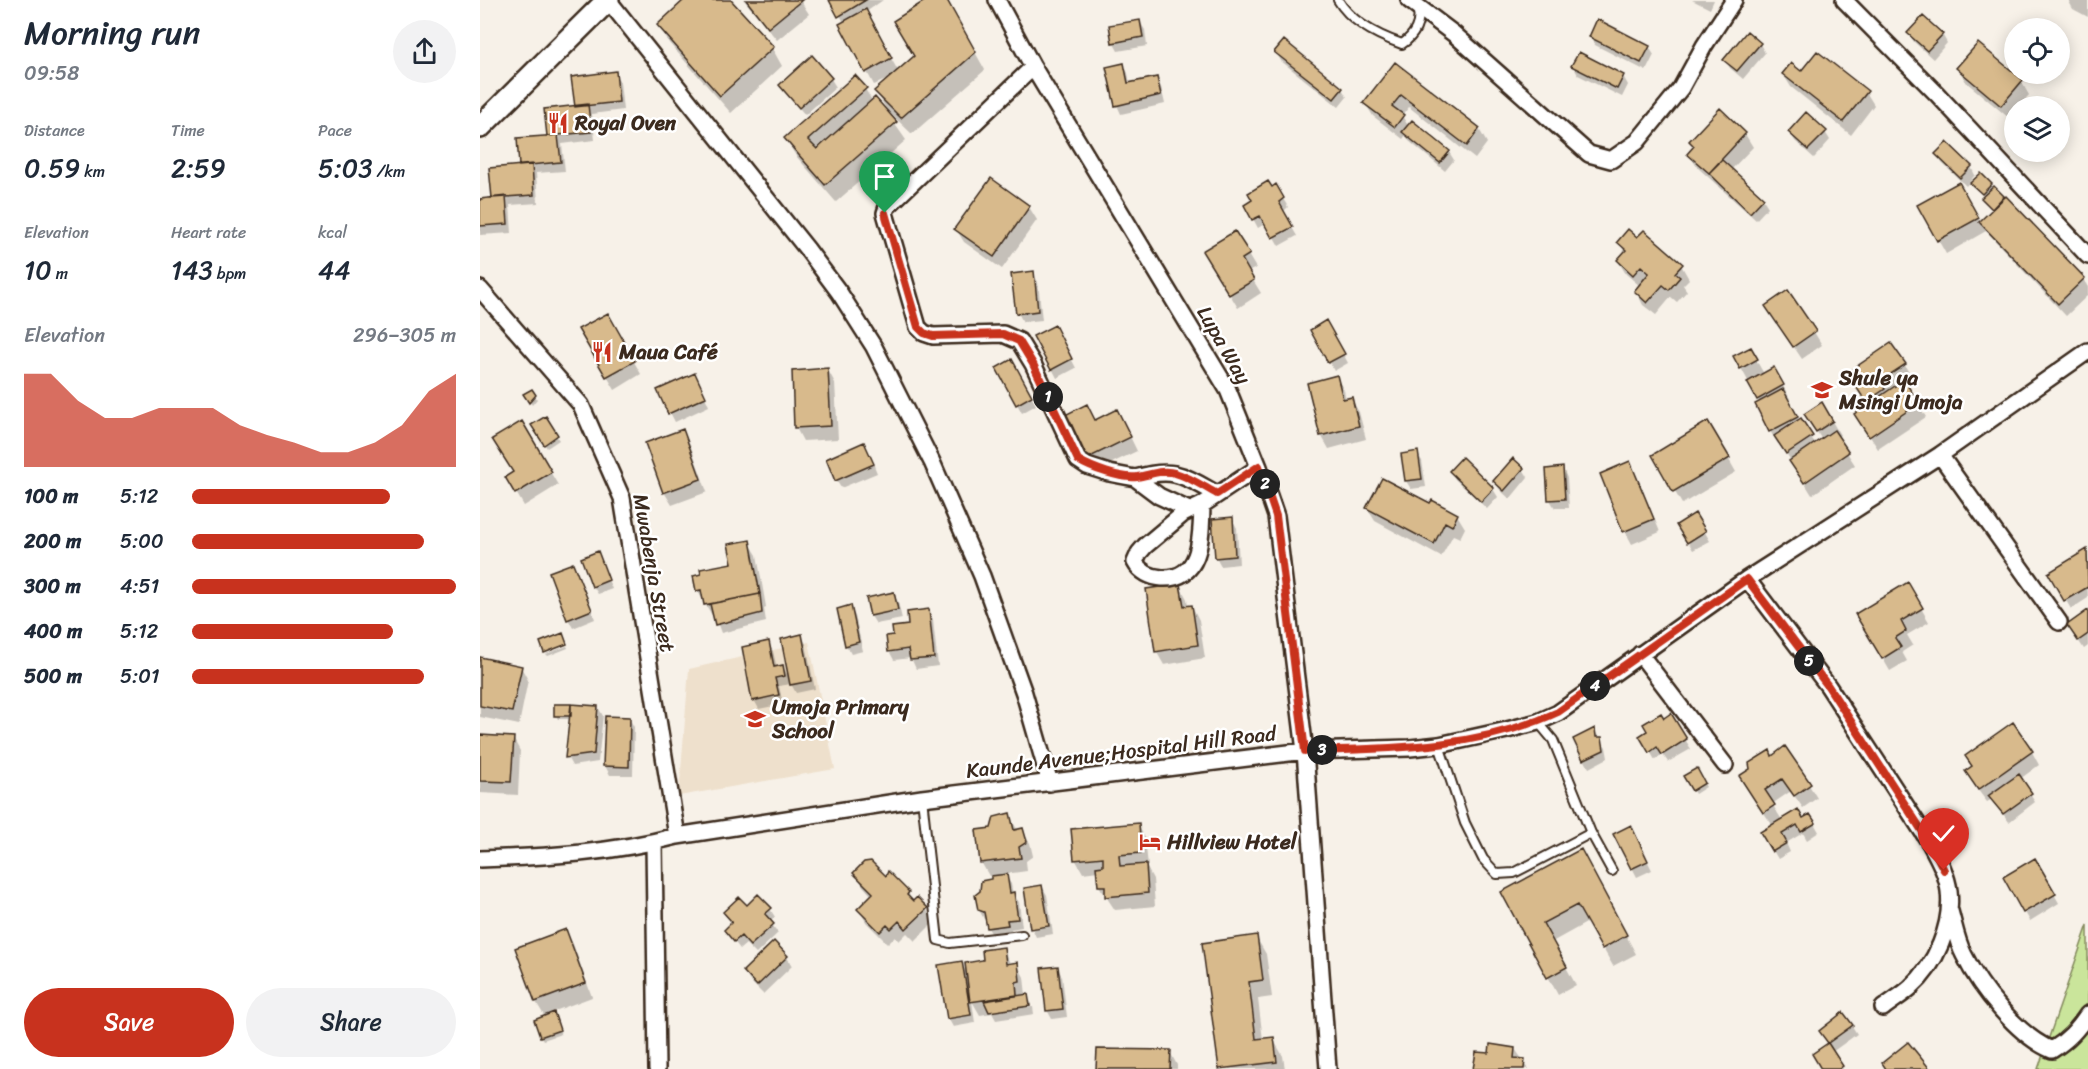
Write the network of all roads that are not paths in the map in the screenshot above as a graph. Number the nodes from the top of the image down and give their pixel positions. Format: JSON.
{"nodes":[{"id":1,"x":608,"y":0,"type":"edge"},
{"id":2,"x":997,"y":0,"type":"edge"},
{"id":3,"x":1338,"y":0,"type":"edge"},
{"id":4,"x":1734,"y":0,"type":"edge"},
{"id":5,"x":1844,"y":0,"type":"edge"},
{"id":6,"x":1413,"y":3,"type":"edge"},
{"id":7,"x":1033,"y":67,"type":"junction"},
{"id":8,"x":480,"y":127,"type":"edge"},
{"id":9,"x":2088,"y":256,"type":"edge"},
{"id":10,"x":480,"y":289,"type":"edge"},
{"id":11,"x":2088,"y":351,"type":"edge"},
{"id":12,"x":1940,"y":455,"type":"junction"},
{"id":13,"x":1259,"y":466,"type":"junction"},
{"id":14,"x":1135,"y":478,"type":"junction"},
{"id":15,"x":1217,"y":494,"type":"junction"},
{"id":16,"x":1196,"y":508,"type":"junction"},
{"id":17,"x":1747,"y":579,"type":"junction"},
{"id":18,"x":2059,"y":622,"type":"dead end"},
{"id":19,"x":1640,"y":654,"type":"junction"},
{"id":20,"x":1538,"y":722,"type":"junction"},
{"id":21,"x":1439,"y":745,"type":"junction"},
{"id":22,"x":1305,"y":751,"type":"junction"},
{"id":23,"x":1725,"y":765,"type":"dead end"},
{"id":24,"x":1050,"y":783,"type":"junction"},
{"id":25,"x":922,"y":798,"type":"junction"},
{"id":26,"x":1591,"y":833,"type":"junction"},
{"id":27,"x":677,"y":836,"type":"junction"},
{"id":28,"x":654,"y":842,"type":"junction"},
{"id":29,"x":480,"y":859,"type":"edge"},
{"id":30,"x":1611,"y":871,"type":"dead end"},
{"id":31,"x":1949,"y":908,"type":"junction"},
{"id":32,"x":1022,"y":935,"type":"dead end"},
{"id":33,"x":1883,"y":1008,"type":"dead end"},
{"id":34,"x":2088,"y":1014,"type":"edge"},
{"id":35,"x":657,"y":1069,"type":"edge"},
{"id":36,"x":1328,"y":1069,"type":"edge"}],
"edges":[{"from":1,"to":8,"type":"main road"},
{"from":1,"to":24,"type":"street"},
{"from":2,"to":7,"type":"street","name":"Lupa Way"},
{"from":3,"to":6,"type":"lane"},
{"from":4,"to":6,"type":"street"},
{"from":5,"to":9,"type":"street"},
{"from":7,"to":13,"type":"street","name":"Lupa Way"},
{"from":7,"to":14,"type":"street"},
{"from":10,"to":27,"type":"street","name":"Mwabenja Street"},
{"from":11,"to":12,"type":"street","name":"Kaunde Avenue;Hospital Hill Road"},
{"from":12,"to":17,"type":"street","name":"Kaunde Avenue;Hospital Hill Road"},
{"from":12,"to":18,"type":"street"},
{"from":13,"to":15,"type":"street"},
{"from":13,"to":22,"type":"street","name":"Lupa Way"},
{"from":14,"to":15,"type":"street"},
{"from":14,"to":16,"type":"street"},
{"from":15,"to":16,"type":"street"},
{"from":16,"to":16,"type":"street"},
{"from":17,"to":19,"type":"street","name":"Kaunde Avenue;Hospital Hill Road"},
{"from":17,"to":31,"type":"street"},
{"from":19,"to":20,"type":"street","name":"Kaunde Avenue;Hospital Hill Road"},
{"from":19,"to":23,"type":"street"},
{"from":20,"to":21,"type":"street","name":"Kaunde Avenue;Hospital Hill Road"},
{"from":20,"to":26,"type":"lane"},
{"from":21,"to":22,"type":"street","name":"Kaunde Avenue;Hospital Hill Road"},
{"from":21,"to":26,"type":"lane"},
{"from":22,"to":24,"type":"street","name":"Kaunde Avenue;Hospital Hill Road"},
{"from":22,"to":36,"type":"street","name":"Lupa Way"},
{"from":24,"to":25,"type":"street","name":"Kaunde Avenue;Hospital Hill Road"},
{"from":25,"to":27,"type":"street","name":"Kaunde Avenue;Hospital Hill Road"},
{"from":25,"to":32,"type":"lane"},
{"from":26,"to":30,"type":"lane"},
{"from":27,"to":28,"type":"street","name":"Kaunde Avenue;Hospital Hill Road"},
{"from":28,"to":29,"type":"street","name":"Kaunde Avenue;Hospital Hill Road"},
{"from":28,"to":35,"type":"street"},
{"from":31,"to":33,"type":"street"},
{"from":31,"to":34,"type":"street"}]}
